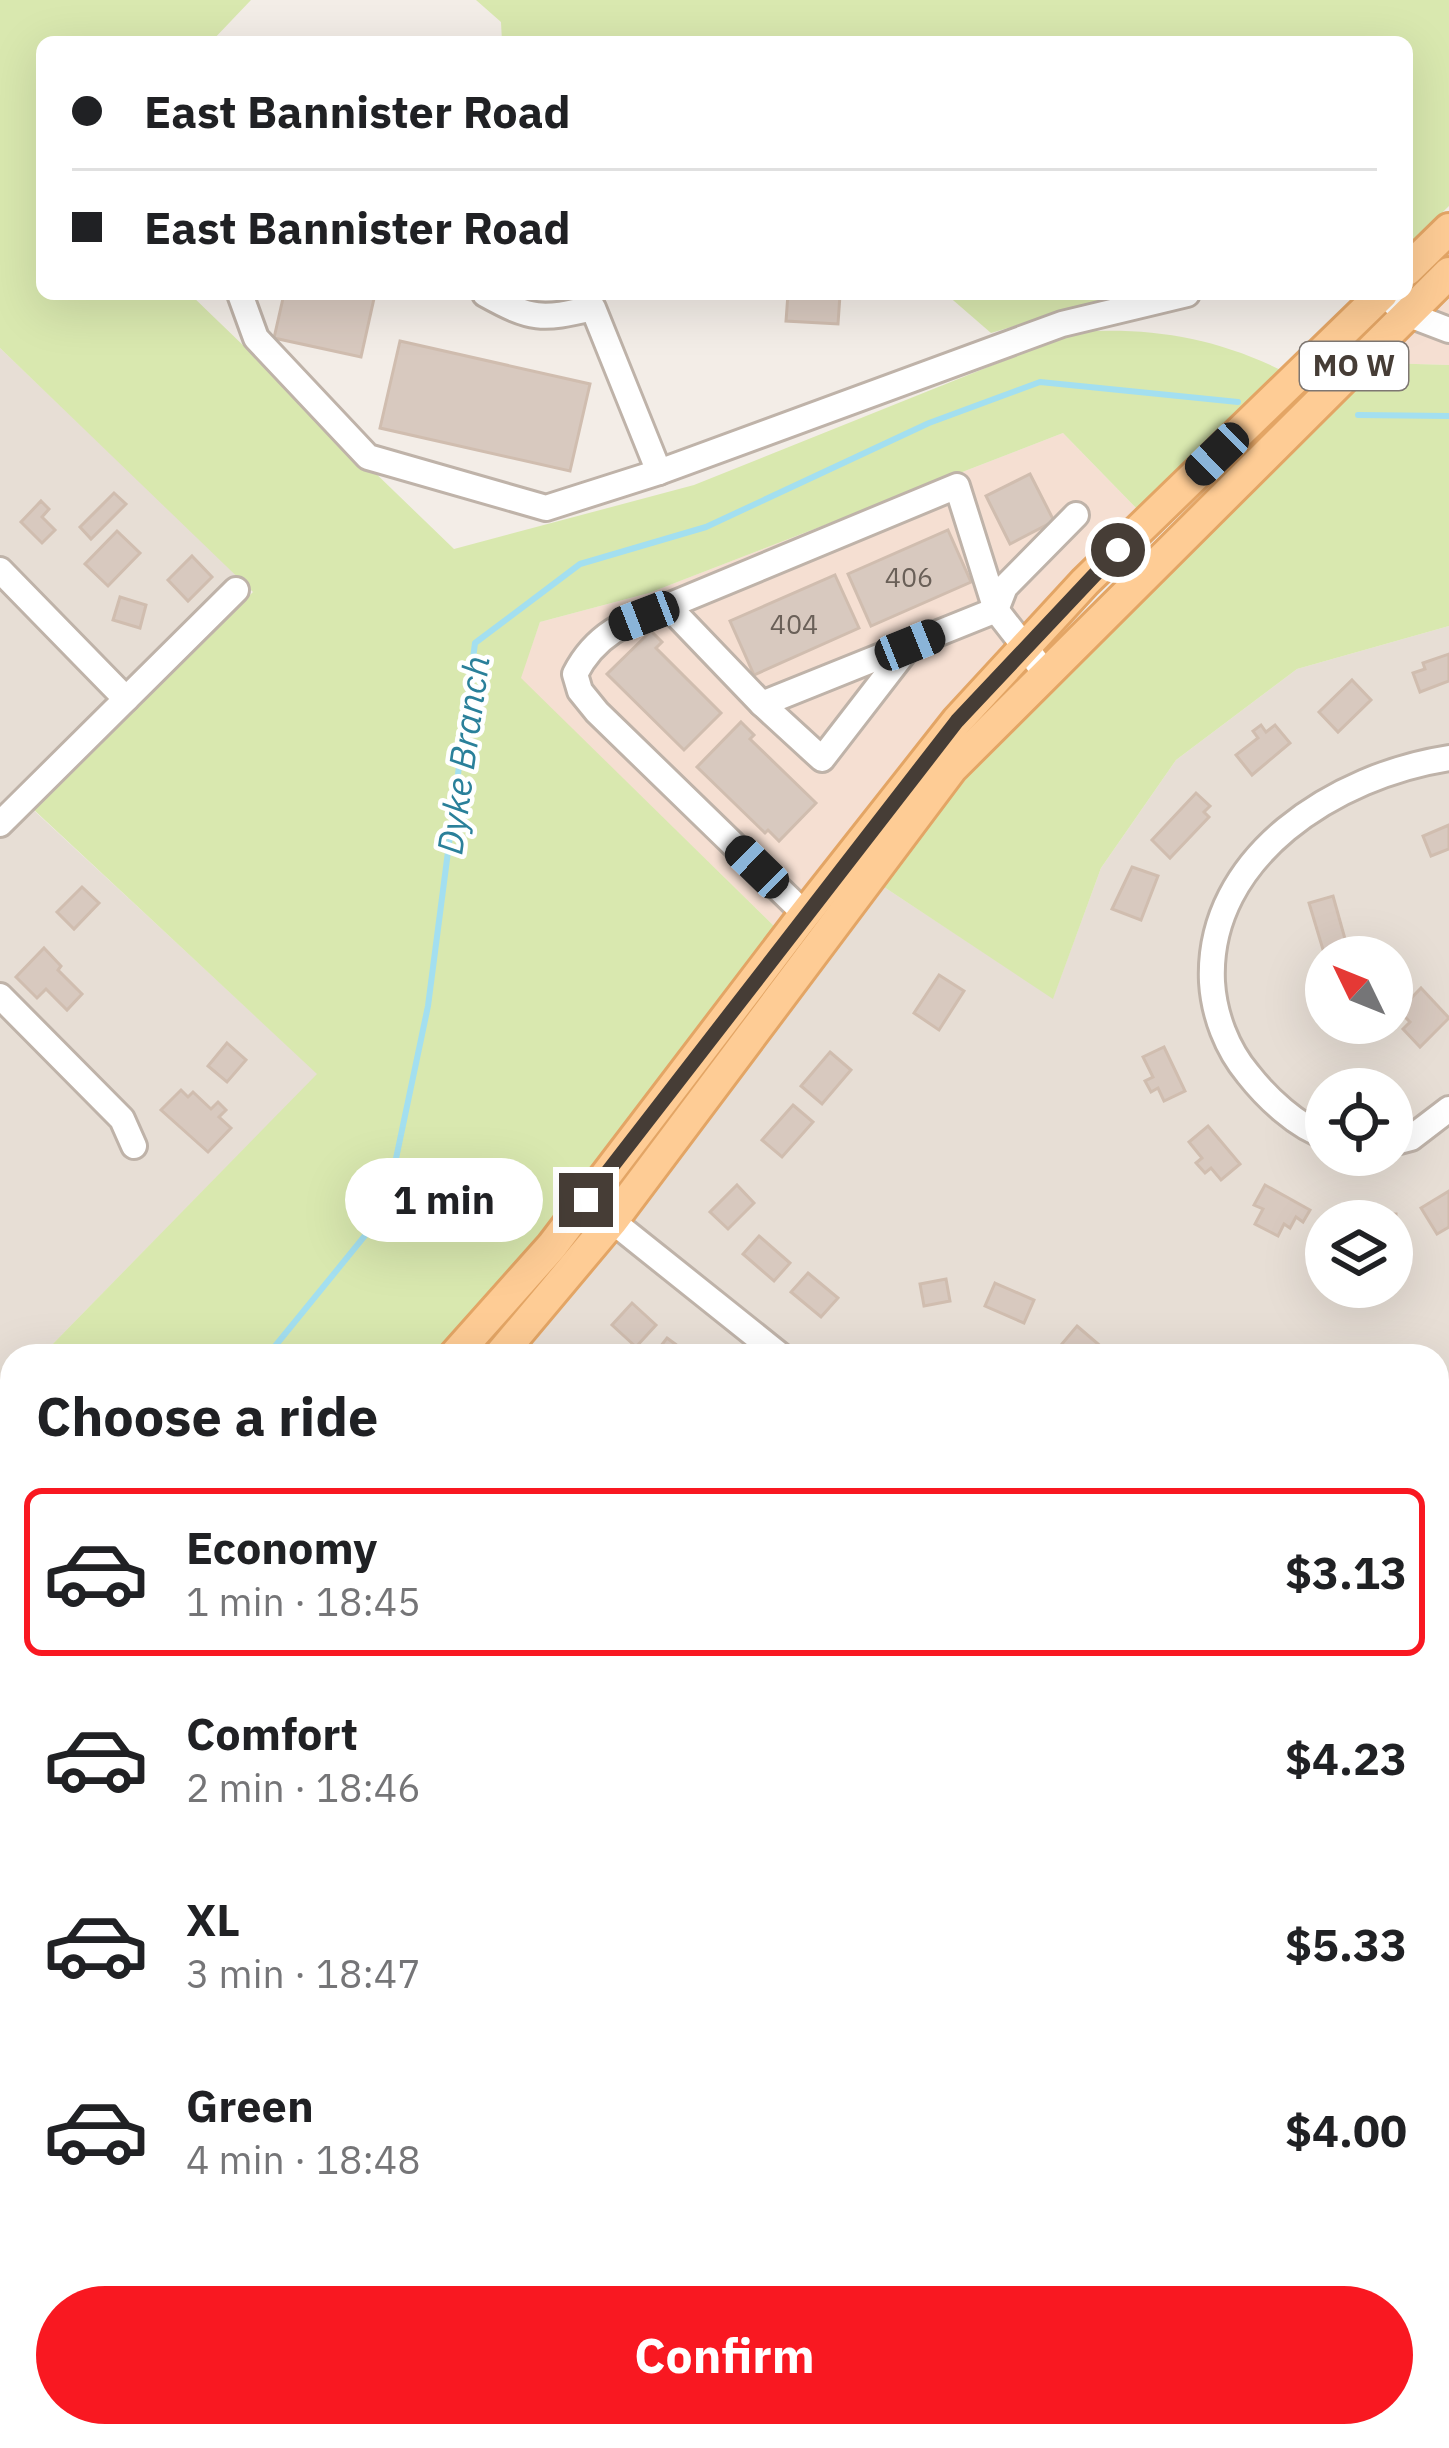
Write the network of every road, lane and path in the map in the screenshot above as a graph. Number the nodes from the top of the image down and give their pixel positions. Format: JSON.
{"nodes":[{"id":1,"x":1449,"y":229,"type":"edge"},
{"id":2,"x":1413,"y":264,"type":"edge"},
{"id":3,"x":1449,"y":273,"type":"edge"},
{"id":4,"x":1413,"y":290,"type":"edge"},
{"id":5,"x":242,"y":300,"type":"edge"},
{"id":6,"x":496,"y":300,"type":"edge"},
{"id":7,"x":1161,"y":300,"type":"edge"},
{"id":8,"x":1391,"y":301,"type":"edge"},
{"id":9,"x":1449,"y":331,"type":"edge"},
{"id":10,"x":659,"y":472,"type":"junction"},
{"id":11,"x":1076,"y":515,"type":"dead end"},
{"id":12,"x":0,"y":570,"type":"edge"},
{"id":13,"x":236,"y":590,"type":"dead end"},
{"id":14,"x":668,"y":606,"type":"junction"},
{"id":15,"x":995,"y":610,"type":"junction"},
{"id":16,"x":910,"y":645,"type":"junction"},
{"id":17,"x":1024,"y":648,"type":"junction"},
{"id":18,"x":1046,"y":674,"type":"junction"},
{"id":19,"x":126,"y":699,"type":"junction"},
{"id":20,"x":762,"y":704,"type":"junction"},
{"id":21,"x":1449,"y":758,"type":"edge"},
{"id":22,"x":0,"y":824,"type":"edge"},
{"id":23,"x":805,"y":914,"type":"junction"},
{"id":24,"x":0,"y":996,"type":"edge"},
{"id":25,"x":1449,"y":1109,"type":"edge"},
{"id":26,"x":1305,"y":1125,"type":"edge"},
{"id":27,"x":1413,"y":1136,"type":"edge"},
{"id":28,"x":134,"y":1146,"type":"dead end"},
{"id":29,"x":586,"y":1200,"type":"junction"},
{"id":30,"x":614,"y":1220,"type":"junction"},
{"id":31,"x":465,"y":1344,"type":"edge"},
{"id":32,"x":509,"y":1344,"type":"edge"},
{"id":33,"x":766,"y":1344,"type":"edge"}],
"edges":[{"from":1,"to":2,"type":"main road"},
{"from":3,"to":4,"type":"main road","number":"MO W"},
{"from":5,"to":10,"type":"street"},
{"from":6,"to":10,"type":"street"},
{"from":7,"to":10,"type":"street"},
{"from":8,"to":9,"type":"street"},
{"from":8,"to":17,"type":"main road","number":"MO W"},
{"from":8,"to":18,"type":"main road","number":"MO W"},
{"from":11,"to":15,"type":"street"},
{"from":12,"to":19,"type":"street"},
{"from":13,"to":19,"type":"street"},
{"from":14,"to":15,"type":"street"},
{"from":14,"to":20,"type":"street"},
{"from":14,"to":23,"type":"street"},
{"from":15,"to":16,"type":"street"},
{"from":15,"to":17,"type":"street"},
{"from":16,"to":20,"type":"street"},
{"from":16,"to":20,"type":"street"},
{"from":17,"to":18,"type":"street"},
{"from":17,"to":23,"type":"main road","number":"MO W"},
{"from":18,"to":30,"type":"main road","number":"MO W"},
{"from":19,"to":22,"type":"street"},
{"from":21,"to":26,"type":"street"},
{"from":23,"to":29,"type":"main road","number":"MO W"},
{"from":24,"to":28,"type":"street"},
{"from":25,"to":27,"type":"street"},
{"from":29,"to":30,"type":"street"},
{"from":29,"to":31,"type":"main road","number":"MO W"},
{"from":30,"to":32,"type":"main road","number":"MO W"},
{"from":30,"to":33,"type":"street"}]}
